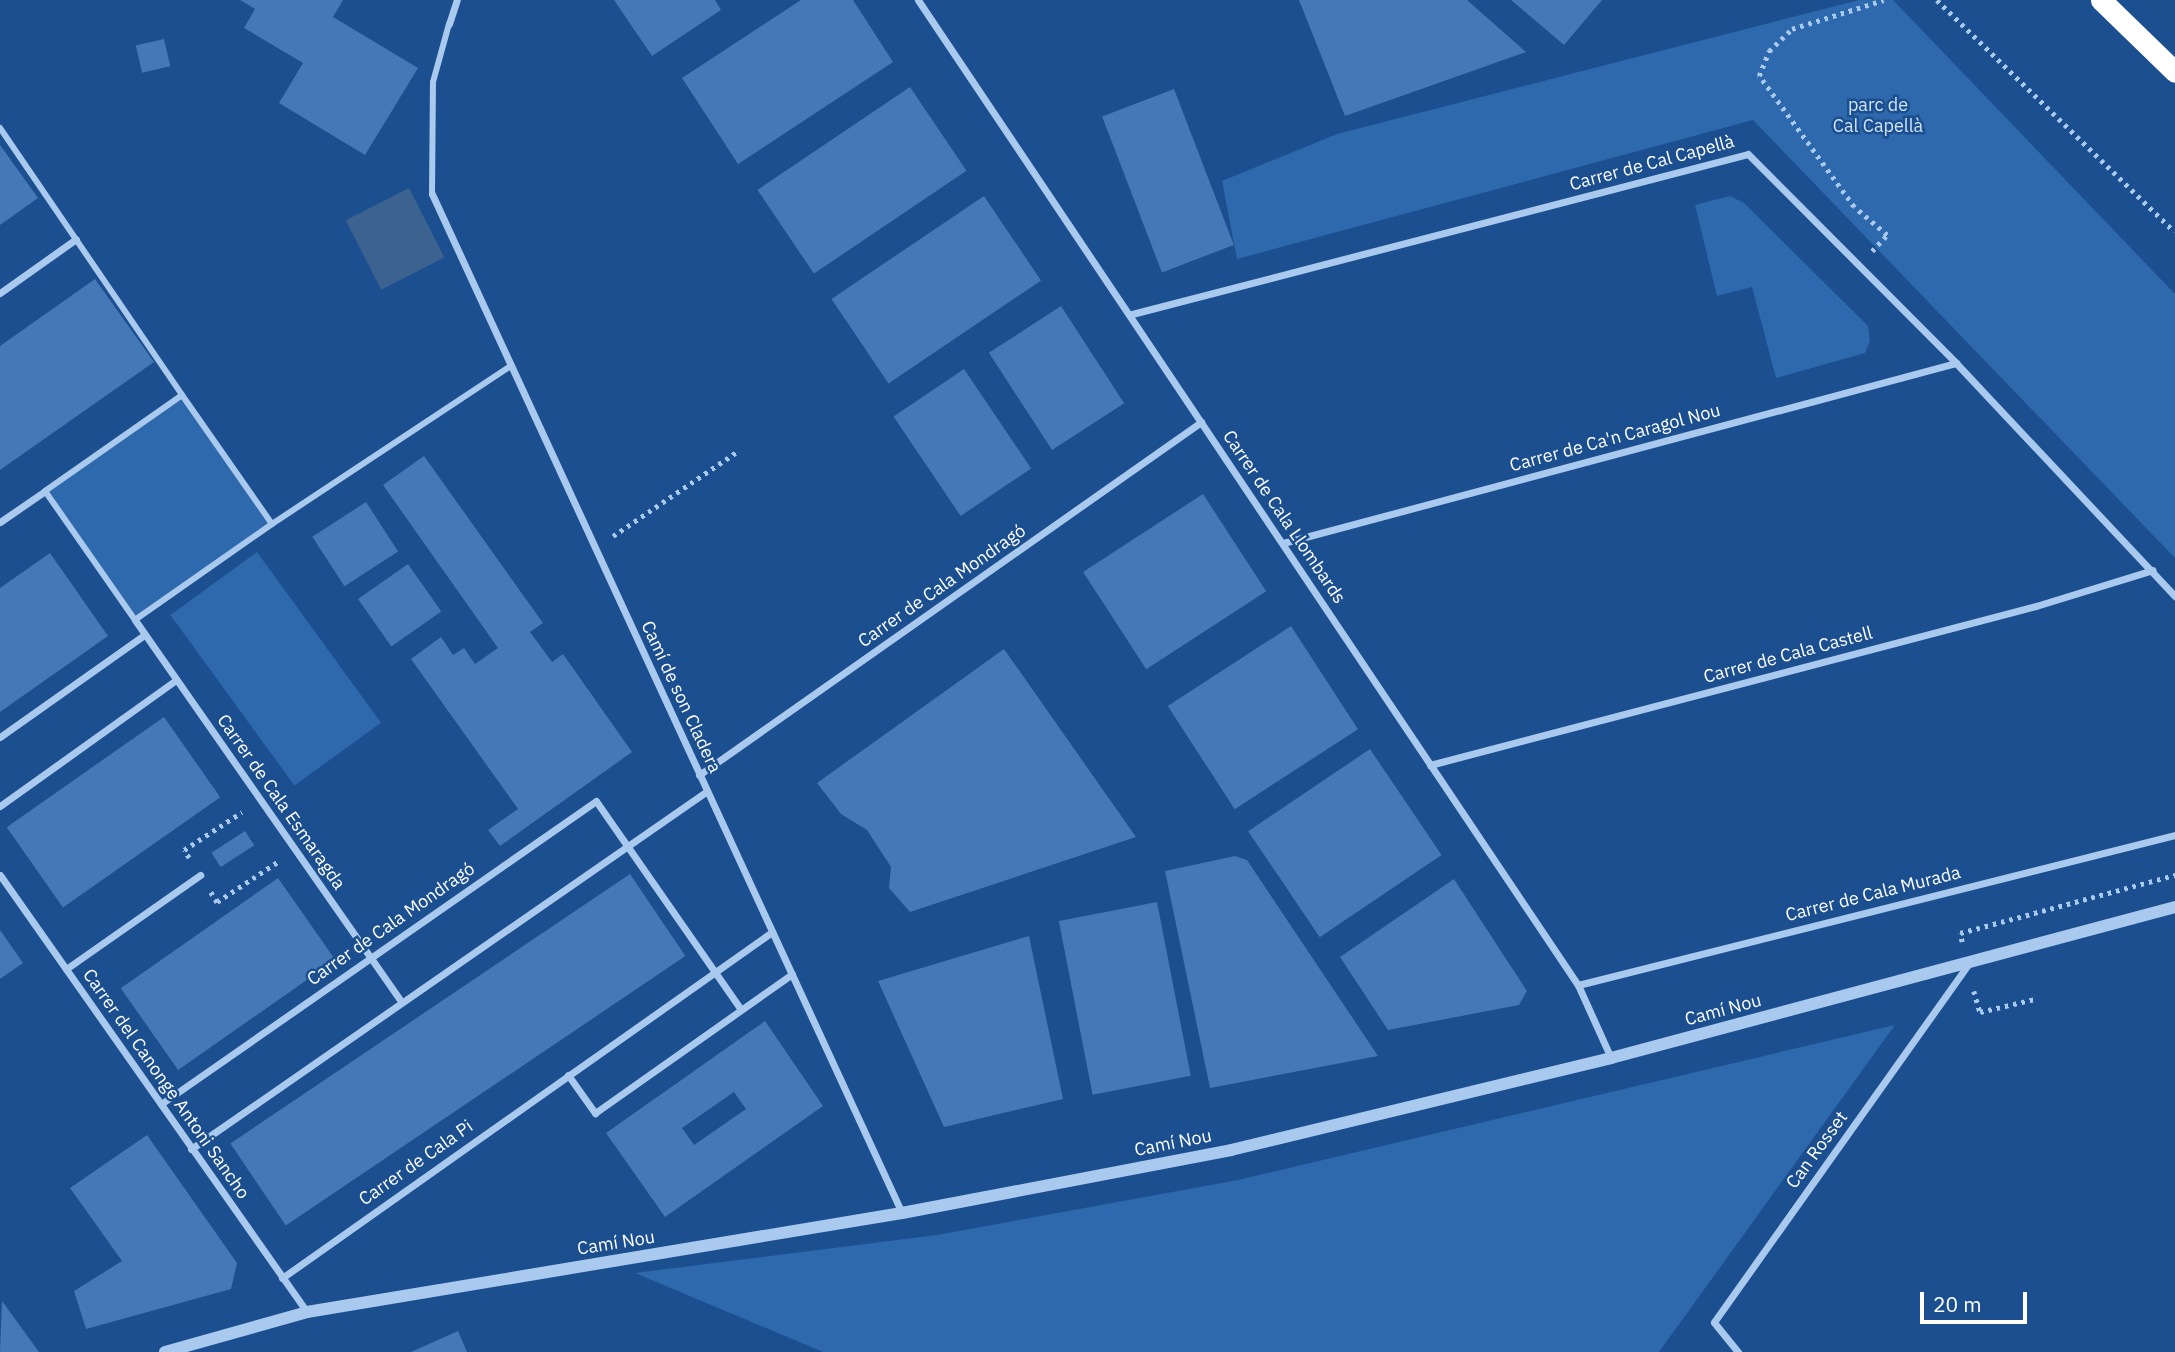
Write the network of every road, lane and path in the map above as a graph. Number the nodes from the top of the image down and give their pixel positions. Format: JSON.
{"nodes":[{"id":1,"x":457,"y":0,"type":"edge"},
{"id":2,"x":918,"y":0,"type":"edge"},
{"id":3,"x":1884,"y":0,"type":"edge"},
{"id":4,"x":1937,"y":0,"type":"edge"},
{"id":5,"x":2101,"y":0,"type":"edge"},
{"id":6,"x":449,"y":24,"type":"joint"},
{"id":7,"x":2175,"y":72,"type":"edge"},
{"id":8,"x":0,"y":128,"type":"edge"},
{"id":9,"x":432,"y":194,"type":"joint"},
{"id":10,"x":2175,"y":233,"type":"edge"},
{"id":11,"x":76,"y":239,"type":"junction"},
{"id":12,"x":1858,"y":264,"type":"junction"},
{"id":13,"x":0,"y":293,"type":"edge"},
{"id":14,"x":1132,"y":314,"type":"junction"},
{"id":15,"x":1956,"y":363,"type":"junction"},
{"id":16,"x":511,"y":366,"type":"junction"},
{"id":17,"x":182,"y":395,"type":"junction"},
{"id":18,"x":1201,"y":422,"type":"junction"},
{"id":19,"x":738,"y":451,"type":"dead end"},
{"id":20,"x":45,"y":491,"type":"junction"},
{"id":21,"x":0,"y":522,"type":"edge"},
{"id":22,"x":272,"y":524,"type":"junction"},
{"id":23,"x":1283,"y":542,"type":"junction"},
{"id":24,"x":595,"y":548,"type":"junction"},
{"id":25,"x":2153,"y":570,"type":"junction"},
{"id":26,"x":2175,"y":596,"type":"edge"},
{"id":27,"x":135,"y":620,"type":"junction"},
{"id":28,"x":144,"y":635,"type":"junction"},
{"id":29,"x":176,"y":680,"type":"junction"},
{"id":30,"x":0,"y":737,"type":"edge"},
{"id":31,"x":1430,"y":765,"type":"junction"},
{"id":32,"x":699,"y":775,"type":"junction"},
{"id":33,"x":707,"y":791,"type":"junction"},
{"id":34,"x":260,"y":800,"type":"junction"},
{"id":35,"x":0,"y":806,"type":"edge"},
{"id":36,"x":2175,"y":835,"type":"edge"},
{"id":37,"x":626,"y":845,"type":"junction"},
{"id":38,"x":295,"y":850,"type":"junction"},
{"id":39,"x":0,"y":875,"type":"edge"},
{"id":40,"x":200,"y":875,"type":"junction"},
{"id":41,"x":2175,"y":907,"type":"edge"},
{"id":42,"x":772,"y":932,"type":"junction"},
{"id":43,"x":371,"y":958,"type":"junction"},
{"id":44,"x":1968,"y":965,"type":"junction"},
{"id":45,"x":66,"y":969,"type":"junction"},
{"id":46,"x":714,"y":973,"type":"junction"},
{"id":47,"x":792,"y":974,"type":"junction"},
{"id":48,"x":1578,"y":985,"type":"junction"},
{"id":49,"x":401,"y":1002,"type":"junction"},
{"id":50,"x":741,"y":1010,"type":"junction"},
{"id":51,"x":1611,"y":1058,"type":"junction"},
{"id":52,"x":568,"y":1075,"type":"junction"},
{"id":53,"x":160,"y":1104,"type":"junction"},
{"id":54,"x":191,"y":1149,"type":"junction"},
{"id":55,"x":902,"y":1213,"type":"junction"},
{"id":56,"x":282,"y":1278,"type":"junction"},
{"id":57,"x":307,"y":1312,"type":"junction"},
{"id":58,"x":165,"y":1352,"type":"edge"},
{"id":59,"x":1738,"y":1352,"type":"edge"}],
"edges":[{"from":1,"to":6,"type":"street"},
{"from":2,"to":14,"type":"street","name":"Carrer de Cala Llombards"},
{"from":3,"to":12,"type":"path"},
{"from":4,"to":10,"type":"path"},
{"from":5,"to":7,"type":"highway"},
{"from":6,"to":9,"type":"street"},
{"from":8,"to":11,"type":"street"},
{"from":9,"to":16,"type":"street","name":"Camí de son Cladera"},
{"from":11,"to":13,"type":"street"},
{"from":11,"to":17,"type":"street"},
{"from":12,"to":14,"type":"street","name":"Carrer de Cal Capellà"},
{"from":12,"to":15,"type":"street","name":"Carrer de Cal Capellà"},
{"from":14,"to":18,"type":"street","name":"Carrer de Cala Llombards"},
{"from":15,"to":23,"type":"street","name":"Carrer de Ca'n Caragol Nou"},
{"from":15,"to":25,"type":"street","name":"Carrer de Cal Capellà"},
{"from":16,"to":22,"type":"street"},
{"from":16,"to":24,"type":"street","name":"Camí de son Cladera"},
{"from":17,"to":20,"type":"street"},
{"from":17,"to":22,"type":"street"},
{"from":18,"to":23,"type":"street","name":"Carrer de Cala Llombards"},
{"from":18,"to":32,"type":"street","name":"Carrer de Cala Mondragó"},
{"from":19,"to":24,"type":"path"},
{"from":20,"to":21,"type":"street"},
{"from":20,"to":27,"type":"street"},
{"from":22,"to":27,"type":"street"},
{"from":23,"to":31,"type":"street","name":"Carrer de Cala Llombards"},
{"from":24,"to":32,"type":"street","name":"Camí de son Cladera"},
{"from":25,"to":26,"type":"street","name":"Carrer de Cal Capellà"},
{"from":25,"to":31,"type":"street","name":"Carrer de Cala Castell"},
{"from":27,"to":28,"type":"street","name":"Carrer de Cala Esmaragda"},
{"from":28,"to":29,"type":"street","name":"Carrer de Cala Esmaragda"},
{"from":28,"to":30,"type":"street"},
{"from":29,"to":34,"type":"street","name":"Carrer de Cala Esmaragda"},
{"from":29,"to":35,"type":"street"},
{"from":31,"to":48,"type":"street","name":"Carrer de Cala Llombards"},
{"from":32,"to":33,"type":"street","name":"Camí de son Cladera"},
{"from":33,"to":37,"type":"street"},
{"from":33,"to":42,"type":"street","name":"Camí de son Cladera"},
{"from":34,"to":38,"type":"street","name":"Carrer de Cala Esmaragda"},
{"from":34,"to":40,"type":"path"},
{"from":36,"to":48,"type":"street","name":"Carrer de Cala Murada"},
{"from":37,"to":43,"type":"street","name":"Carrer de Cala Mondragó"},
{"from":37,"to":46,"type":"street"},
{"from":37,"to":49,"type":"street"},
{"from":38,"to":40,"type":"path"},
{"from":38,"to":43,"type":"street","name":"Carrer de Cala Esmaragda"},
{"from":39,"to":45,"type":"street","name":"Carrer del Canonge Antoni Sancho"},
{"from":40,"to":45,"type":"street"},
{"from":41,"to":44,"type":"street","name":"Camí Nou"},
{"from":42,"to":46,"type":"street","name":"Carrer de Cala Pi"},
{"from":42,"to":47,"type":"street","name":"Camí de son Cladera"},
{"from":43,"to":49,"type":"street","name":"Carrer de Cala Esmaragda"},
{"from":43,"to":53,"type":"street","name":"Carrer de Cala Mondragó"},
{"from":44,"to":51,"type":"street","name":"Camí Nou"},
{"from":44,"to":59,"type":"street","name":"Can Rosset"},
{"from":45,"to":53,"type":"street","name":"Carrer del Canonge Antoni Sancho"},
{"from":46,"to":50,"type":"street"},
{"from":46,"to":52,"type":"street","name":"Carrer de Cala Pi"},
{"from":47,"to":50,"type":"street"},
{"from":47,"to":55,"type":"street","name":"Camí de son Cladera"},
{"from":48,"to":51,"type":"street","name":"Carrer de Cala Llombards"},
{"from":49,"to":54,"type":"street"},
{"from":50,"to":52,"type":"street"},
{"from":51,"to":55,"type":"street","name":"Camí Nou"},
{"from":52,"to":56,"type":"street","name":"Carrer de Cala Pi"},
{"from":53,"to":54,"type":"street","name":"Carrer del Canonge Antoni Sancho"},
{"from":54,"to":56,"type":"street","name":"Carrer del Canonge Antoni Sancho"},
{"from":55,"to":57,"type":"street","name":"Camí Nou"},
{"from":56,"to":57,"type":"street","name":"Carrer del Canonge Antoni Sancho"},
{"from":57,"to":58,"type":"street","name":"Camí Nou"}]}
